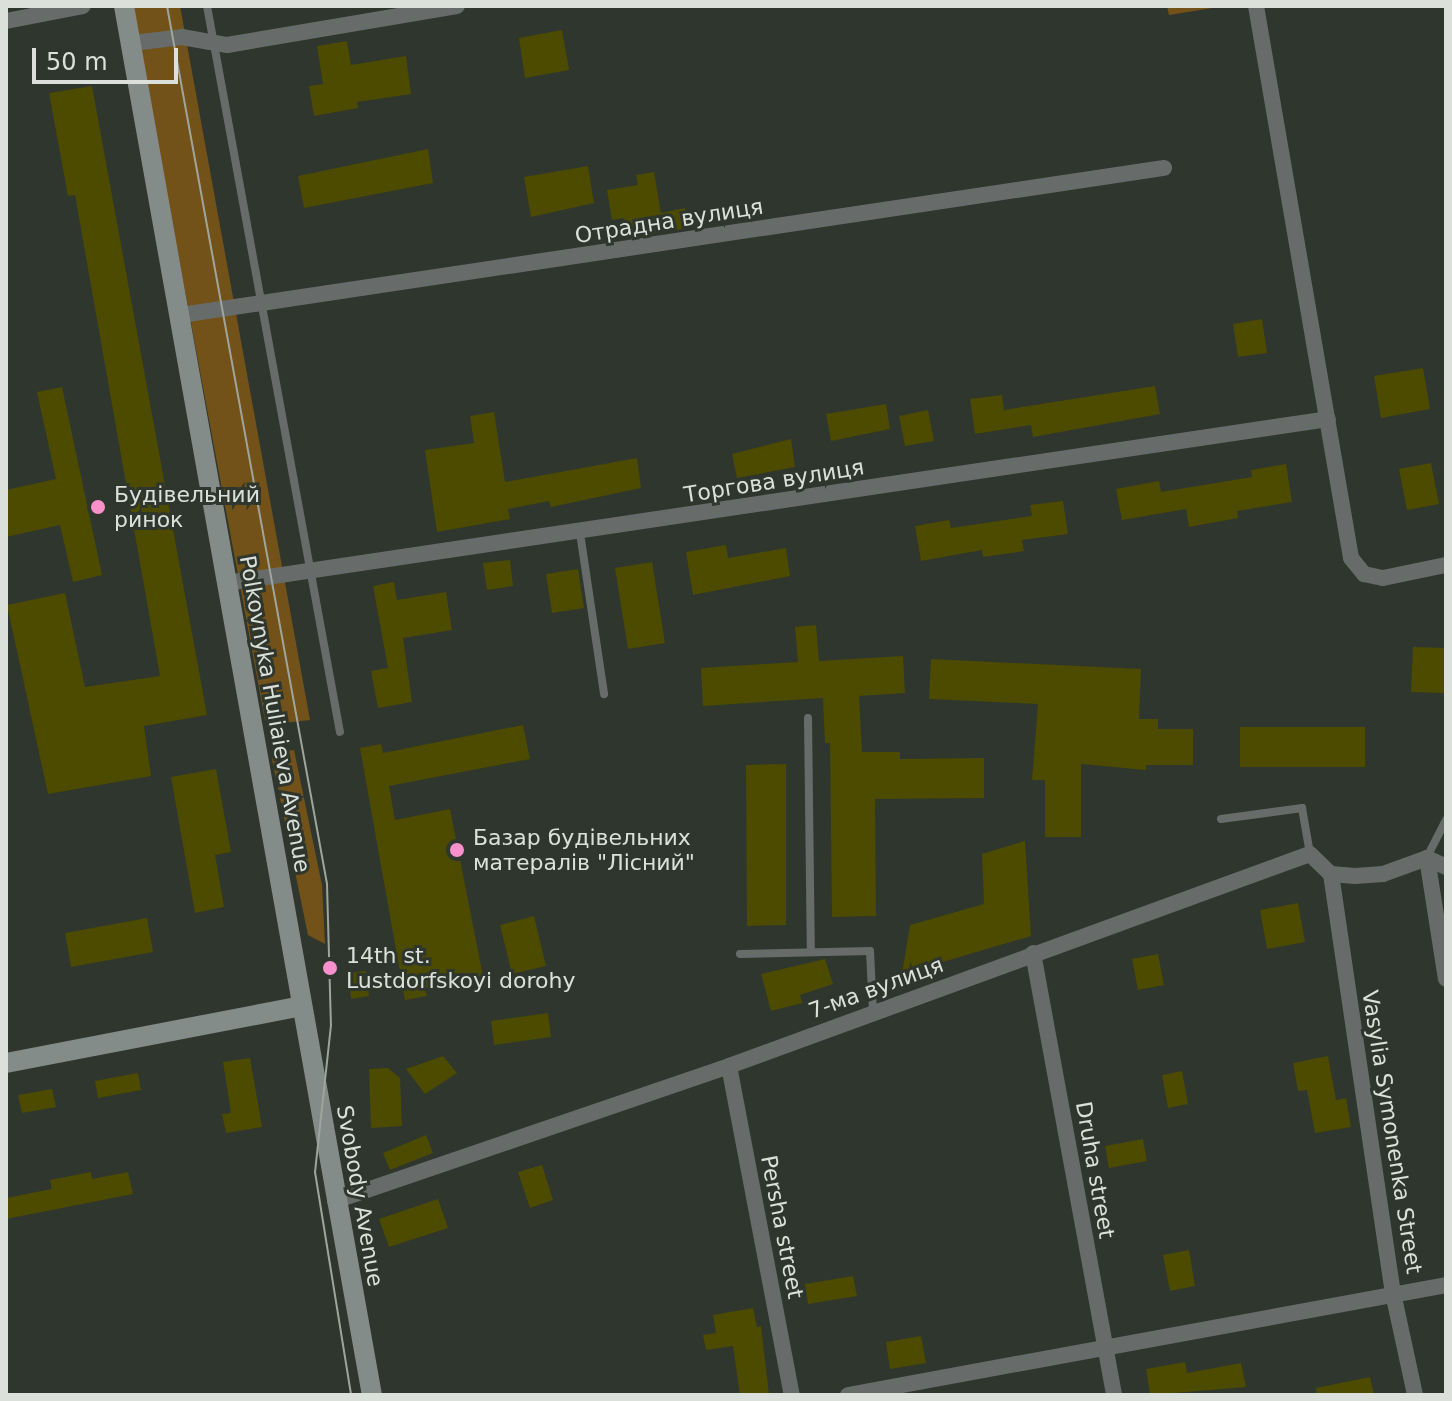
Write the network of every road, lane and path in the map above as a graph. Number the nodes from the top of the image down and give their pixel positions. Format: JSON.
{"nodes":[{"id":1,"x":83,"y":6,"type":"edge"},
{"id":2,"x":124,"y":6,"type":"edge"},
{"id":3,"x":207,"y":6,"type":"edge"},
{"id":4,"x":457,"y":6,"type":"edge"},
{"id":5,"x":1256,"y":6,"type":"edge"},
{"id":6,"x":6,"y":21,"type":"edge"},
{"id":7,"x":132,"y":43,"type":"junction"},
{"id":8,"x":213,"y":43,"type":"junction"},
{"id":9,"x":1164,"y":168,"type":"dead end"},
{"id":10,"x":260,"y":305,"type":"junction"},
{"id":11,"x":181,"y":315,"type":"junction"},
{"id":12,"x":1328,"y":419,"type":"junction"},
{"id":13,"x":580,"y":533,"type":"junction"},
{"id":14,"x":1446,"y":565,"type":"edge"},
{"id":15,"x":312,"y":574,"type":"junction"},
{"id":16,"x":227,"y":583,"type":"junction"},
{"id":17,"x":604,"y":694,"type":"dead end"},
{"id":18,"x":808,"y":718,"type":"dead end"},
{"id":19,"x":340,"y":732,"type":"dead end"},
{"id":20,"x":1221,"y":819,"type":"dead end"},
{"id":21,"x":1446,"y":820,"type":"edge"},
{"id":22,"x":1310,"y":854,"type":"junction"},
{"id":23,"x":1427,"y":858,"type":"junction"},
{"id":24,"x":1446,"y":867,"type":"edge"},
{"id":25,"x":1331,"y":874,"type":"junction"},
{"id":26,"x":811,"y":952,"type":"junction"},
{"id":27,"x":1033,"y":953,"type":"junction"},
{"id":28,"x":740,"y":954,"type":"dead end"},
{"id":29,"x":1446,"y":979,"type":"edge"},
{"id":30,"x":302,"y":1006,"type":"junction"},
{"id":31,"x":873,"y":1012,"type":"junction"},
{"id":32,"x":6,"y":1063,"type":"edge"},
{"id":33,"x":729,"y":1066,"type":"junction"},
{"id":34,"x":335,"y":1201,"type":"junction"},
{"id":35,"x":1446,"y":1285,"type":"edge"},
{"id":36,"x":1393,"y":1293,"type":"junction"},
{"id":37,"x":1105,"y":1345,"type":"junction"},
{"id":38,"x":372,"y":1395,"type":"edge"},
{"id":39,"x":792,"y":1395,"type":"edge"},
{"id":40,"x":848,"y":1395,"type":"edge"},
{"id":41,"x":1114,"y":1395,"type":"edge"},
{"id":42,"x":1415,"y":1395,"type":"edge"}],
"edges":[{"from":1,"to":6,"type":"street"},
{"from":2,"to":7,"type":"main road","name":"Polkovnyka Huliaieva Avenue"},
{"from":3,"to":8,"type":"lane"},
{"from":4,"to":8,"type":"street"},
{"from":5,"to":12,"type":"street"},
{"from":7,"to":8,"type":"street"},
{"from":7,"to":11,"type":"main road","name":"Polkovnyka Huliaieva Avenue"},
{"from":8,"to":10,"type":"lane"},
{"from":9,"to":10,"type":"street","name":"Отрадна вулиця"},
{"from":10,"to":11,"type":"street","name":"Отрадна вулиця"},
{"from":10,"to":15,"type":"lane"},
{"from":11,"to":16,"type":"main road","name":"Polkovnyka Huliaieva Avenue"},
{"from":12,"to":13,"type":"street","name":"Торгова вулиця"},
{"from":12,"to":14,"type":"street"},
{"from":13,"to":15,"type":"street","name":"Торгова вулиця"},
{"from":13,"to":17,"type":"lane"},
{"from":15,"to":16,"type":"street","name":"Торгова вулиця"},
{"from":15,"to":19,"type":"lane"},
{"from":16,"to":30,"type":"main road","name":"Polkovnyka Huliaieva Avenue"},
{"from":18,"to":26,"type":"lane"},
{"from":20,"to":22,"type":"lane"},
{"from":21,"to":23,"type":"lane"},
{"from":22,"to":25,"type":"street"},
{"from":22,"to":27,"type":"street","name":"7-ма вулиця"},
{"from":23,"to":24,"type":"street"},
{"from":23,"to":25,"type":"street"},
{"from":23,"to":29,"type":"street"},
{"from":25,"to":36,"type":"street","name":"Vasylia Symonenka Street"},
{"from":26,"to":28,"type":"lane"},
{"from":26,"to":31,"type":"lane"},
{"from":27,"to":31,"type":"street","name":"7-ма вулиця"},
{"from":27,"to":37,"type":"street","name":"Druha street"},
{"from":30,"to":32,"type":"main road"},
{"from":30,"to":34,"type":"main road","name":"Svobody Avenue"},
{"from":31,"to":33,"type":"street","name":"7-ма вулиця"},
{"from":33,"to":34,"type":"street","name":"7-ма вулиця"},
{"from":33,"to":39,"type":"street","name":"Persha street"},
{"from":34,"to":38,"type":"main road","name":"Svobody Avenue"},
{"from":35,"to":36,"type":"street"},
{"from":36,"to":37,"type":"street"},
{"from":36,"to":42,"type":"street","name":"Vasylia Symonenka Street"},
{"from":37,"to":40,"type":"street"},
{"from":37,"to":41,"type":"street","name":"Druha street"}]}
